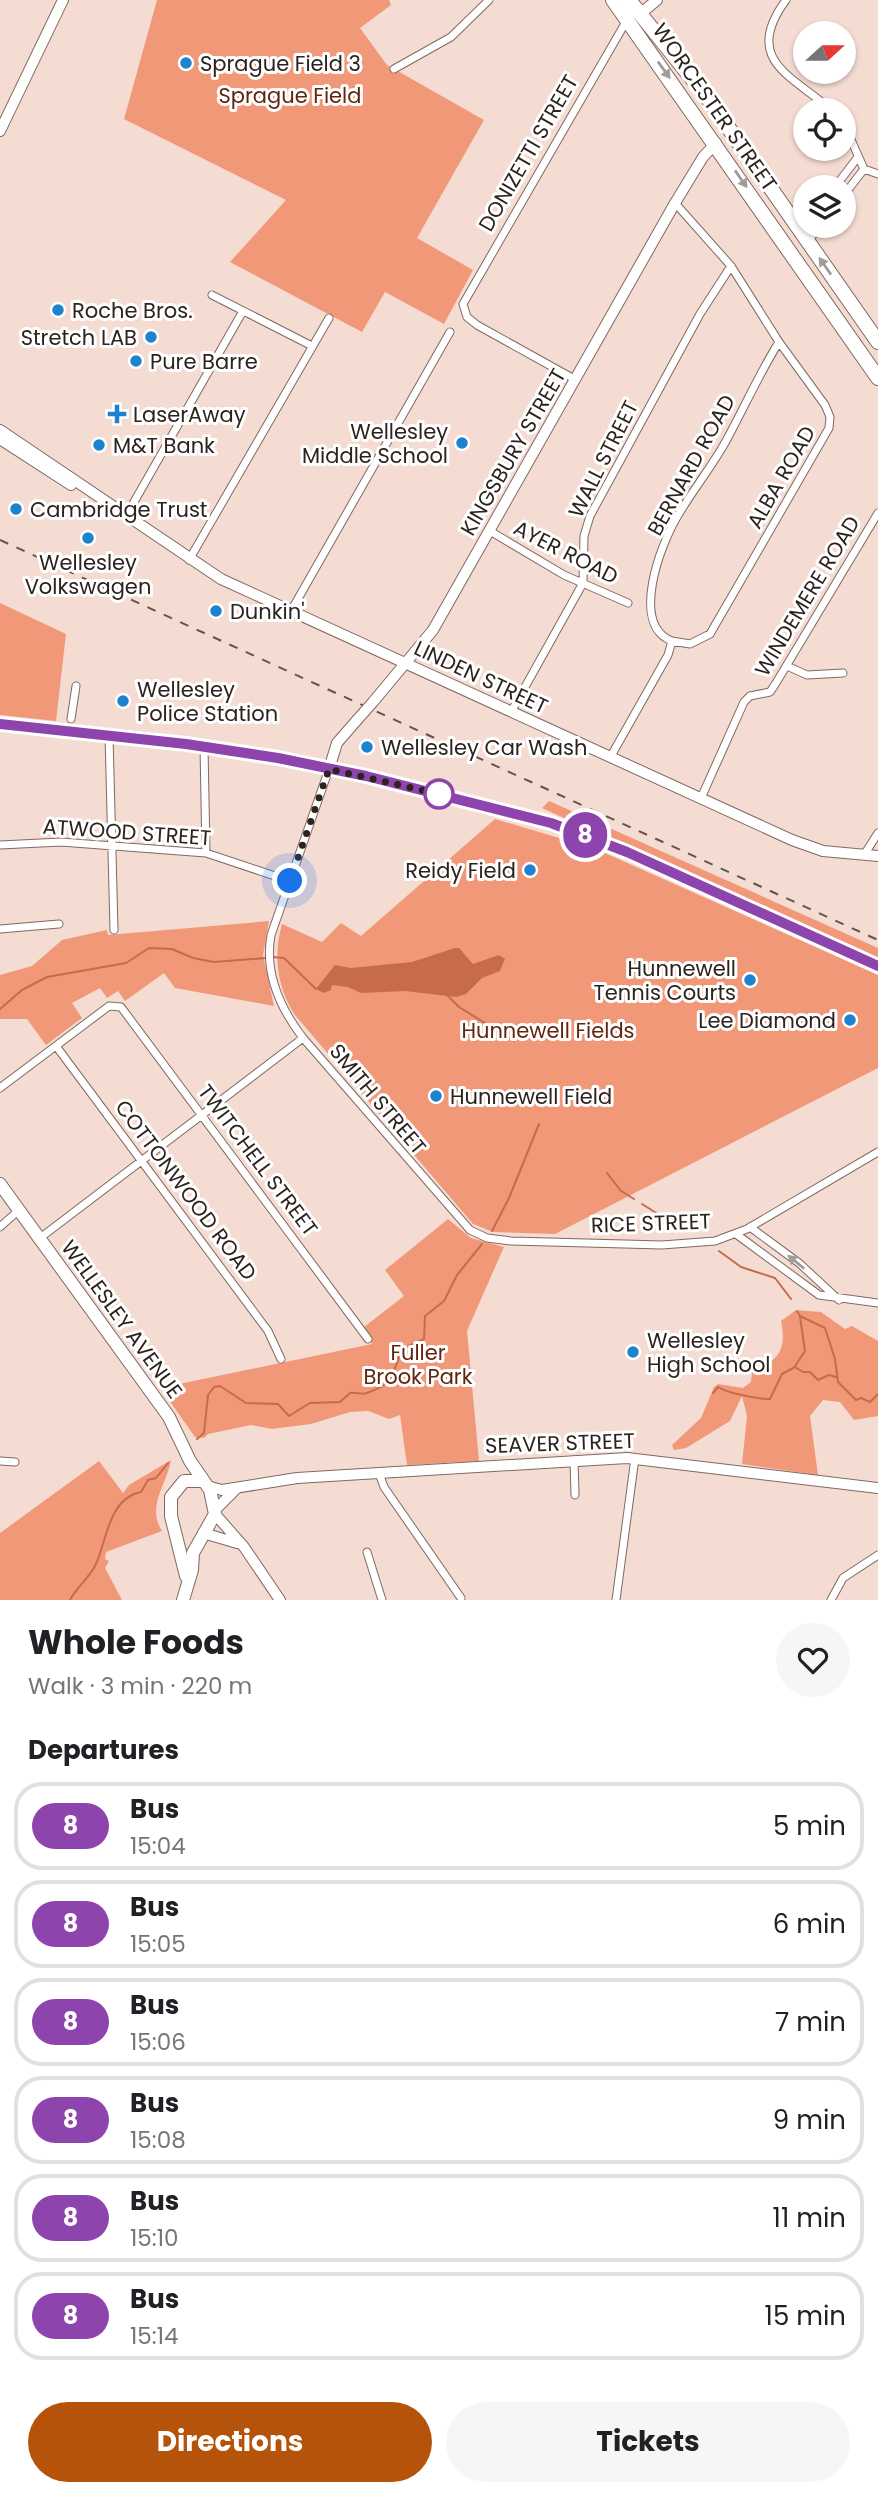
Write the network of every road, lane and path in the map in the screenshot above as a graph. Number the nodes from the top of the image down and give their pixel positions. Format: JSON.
{"nodes":[{"id":1,"x":63,"y":0,"type":"edge"},
{"id":2,"x":613,"y":0,"type":"edge"},
{"id":3,"x":629,"y":0,"type":"edge"},
{"id":4,"x":657,"y":0,"type":"edge"},
{"id":5,"x":786,"y":0,"type":"edge"},
{"id":6,"x":488,"y":1,"type":"edge"},
{"id":7,"x":641,"y":13,"type":"junction"},
{"id":8,"x":627,"y":19,"type":"junction"},
{"id":9,"x":665,"y":41,"type":"junction"},
{"id":10,"x":650,"y":50,"type":"junction"},
{"id":11,"x":394,"y":69,"type":"dead end"},
{"id":12,"x":814,"y":98,"type":"edge"},
{"id":13,"x":0,"y":131,"type":"edge"},
{"id":14,"x":716,"y":143,"type":"junction"},
{"id":15,"x":856,"y":152,"type":"edge"},
{"id":16,"x":858,"y":157,"type":"junction"},
{"id":17,"x":864,"y":169,"type":"junction"},
{"id":18,"x":878,"y":174,"type":"edge"},
{"id":19,"x":844,"y":175,"type":"edge"},
{"id":20,"x":856,"y":179,"type":"edge"},
{"id":21,"x":675,"y":204,"type":"junction"},
{"id":22,"x":793,"y":217,"type":"edge"},
{"id":23,"x":808,"y":238,"type":"edge"},
{"id":24,"x":731,"y":266,"type":"junction"},
{"id":25,"x":841,"y":289,"type":"junction"},
{"id":26,"x":212,"y":295,"type":"dead end"},
{"id":27,"x":822,"y":296,"type":"junction"},
{"id":28,"x":243,"y":311,"type":"junction"},
{"id":29,"x":329,"y":318,"type":"dead end"},
{"id":30,"x":450,"y":332,"type":"dead end"},
{"id":31,"x":779,"y":342,"type":"junction"},
{"id":32,"x":878,"y":342,"type":"edge"},
{"id":33,"x":312,"y":346,"type":"junction"},
{"id":34,"x":878,"y":378,"type":"edge"},
{"id":35,"x":576,"y":380,"type":"junction"},
{"id":36,"x":0,"y":430,"type":"edge"},
{"id":37,"x":0,"y":439,"type":"edge"},
{"id":38,"x":86,"y":490,"type":"junction"},
{"id":39,"x":878,"y":513,"type":"edge"},
{"id":40,"x":125,"y":517,"type":"junction"},
{"id":41,"x":489,"y":531,"type":"junction"},
{"id":42,"x":190,"y":560,"type":"junction"},
{"id":43,"x":583,"y":583,"type":"junction"},
{"id":44,"x":628,"y":603,"type":"dead end"},
{"id":45,"x":291,"y":611,"type":"junction"},
{"id":46,"x":672,"y":642,"type":"junction"},
{"id":47,"x":405,"y":664,"type":"junction"},
{"id":48,"x":787,"y":666,"type":"junction"},
{"id":49,"x":843,"y":673,"type":"dead end"},
{"id":50,"x":76,"y":685,"type":"dead end"},
{"id":51,"x":511,"y":712,"type":"junction"},
{"id":52,"x":71,"y":719,"type":"dead end"},
{"id":53,"x":0,"y":724,"type":"edge"},
{"id":54,"x":109,"y":735,"type":"junction"},
{"id":55,"x":204,"y":747,"type":"junction"},
{"id":56,"x":611,"y":756,"type":"junction"},
{"id":57,"x":329,"y":769,"type":"junction"},
{"id":58,"x":701,"y":798,"type":"junction"},
{"id":59,"x":878,"y":832,"type":"edge"},
{"id":60,"x":0,"y":845,"type":"edge"},
{"id":61,"x":111,"y":845,"type":"junction"},
{"id":62,"x":206,"y":853,"type":"junction"},
{"id":63,"x":864,"y":855,"type":"junction"},
{"id":64,"x":878,"y":856,"type":"edge"},
{"id":65,"x":290,"y":881,"type":"junction"},
{"id":66,"x":59,"y":924,"type":"dead end"},
{"id":67,"x":0,"y":929,"type":"edge"},
{"id":68,"x":114,"y":930,"type":"dead end"},
{"id":69,"x":878,"y":966,"type":"edge"},
{"id":70,"x":303,"y":1038,"type":"junction"},
{"id":71,"x":56,"y":1046,"type":"junction"},
{"id":72,"x":0,"y":1088,"type":"edge"},
{"id":73,"x":203,"y":1115,"type":"junction"},
{"id":74,"x":878,"y":1152,"type":"edge"},
{"id":75,"x":142,"y":1161,"type":"junction"},
{"id":76,"x":0,"y":1184,"type":"edge"},
{"id":77,"x":19,"y":1210,"type":"junction"},
{"id":78,"x":0,"y":1227,"type":"edge"},
{"id":79,"x":750,"y":1227,"type":"junction"},
{"id":80,"x":736,"y":1234,"type":"junction"},
{"id":81,"x":40,"y":1238,"type":"junction"},
{"id":82,"x":487,"y":1238,"type":"joint"},
{"id":83,"x":839,"y":1300,"type":"junction"},
{"id":84,"x":878,"y":1303,"type":"edge"},
{"id":85,"x":368,"y":1339,"type":"dead end"},
{"id":86,"x":281,"y":1359,"type":"dead end"},
{"id":87,"x":182,"y":1445,"type":"junction"},
{"id":88,"x":635,"y":1458,"type":"junction"},
{"id":89,"x":574,"y":1460,"type":"junction"},
{"id":90,"x":0,"y":1461,"type":"edge"},
{"id":91,"x":15,"y":1462,"type":"dead end"},
{"id":92,"x":379,"y":1472,"type":"junction"},
{"id":93,"x":181,"y":1482,"type":"junction"},
{"id":94,"x":204,"y":1483,"type":"junction"},
{"id":95,"x":243,"y":1486,"type":"junction"},
{"id":96,"x":878,"y":1488,"type":"edge"},
{"id":97,"x":575,"y":1495,"type":"dead end"},
{"id":98,"x":215,"y":1512,"type":"junction"},
{"id":99,"x":174,"y":1524,"type":"junction"},
{"id":100,"x":202,"y":1534,"type":"junction"},
{"id":101,"x":244,"y":1547,"type":"junction"},
{"id":102,"x":368,"y":1552,"type":"dead end"},
{"id":103,"x":878,"y":1555,"type":"edge"},
{"id":104,"x":184,"y":1594,"type":"edge"},
{"id":105,"x":461,"y":1598,"type":"dead end"},
{"id":106,"x":280,"y":1600,"type":"edge"},
{"id":107,"x":382,"y":1600,"type":"edge"},
{"id":108,"x":616,"y":1600,"type":"edge"},
{"id":109,"x":831,"y":1600,"type":"edge"}],
"edges":[{"from":1,"to":13,"type":"street"},
{"from":2,"to":8,"type":"highway","name":"WORCESTER STREET"},
{"from":3,"to":7,"type":"highway","name":"WORCESTER STREET"},
{"from":4,"to":7,"type":"street"},
{"from":5,"to":12,"type":"street"},
{"from":6,"to":11,"type":"street"},
{"from":7,"to":9,"type":"highway","name":"WORCESTER STREET"},
{"from":8,"to":10,"type":"highway","name":"WORCESTER STREET"},
{"from":8,"to":35,"type":"street","name":"DONIZETTI STREET"},
{"from":9,"to":10,"type":"highway"},
{"from":9,"to":22,"type":"highway","name":"WORCESTER STREET"},
{"from":10,"to":14,"type":"highway","name":"WORCESTER STREET","one_way":true},
{"from":14,"to":21,"type":"street","name":"KINGSBURY STREET"},
{"from":14,"to":27,"type":"highway","name":"WORCESTER STREET","one_way":true},
{"from":15,"to":16,"type":"street"},
{"from":16,"to":17,"type":"street"},
{"from":16,"to":19,"type":"street"},
{"from":17,"to":18,"type":"street"},
{"from":17,"to":20,"type":"street"},
{"from":21,"to":24,"type":"street","name":"ALBA ROAD"},
{"from":21,"to":35,"type":"street","name":"KINGSBURY STREET"},
{"from":25,"to":23,"type":"highway","name":"WORCESTER STREET","one_way":true},
{"from":24,"to":31,"type":"street","name":"ALBA ROAD"},
{"from":24,"to":43,"type":"street","name":"WALL STREET"},
{"from":25,"to":27,"type":"highway"},
{"from":25,"to":32,"type":"highway","name":"WORCESTER STREET"},
{"from":26,"to":28,"type":"street"},
{"from":27,"to":34,"type":"highway","name":"WORCESTER STREET"},
{"from":28,"to":33,"type":"street"},
{"from":28,"to":40,"type":"street"},
{"from":29,"to":33,"type":"street"},
{"from":30,"to":45,"type":"street"},
{"from":31,"to":46,"type":"street","name":"BERNARD ROAD"},
{"from":31,"to":46,"type":"street","name":"ALBA ROAD"},
{"from":33,"to":42,"type":"street"},
{"from":35,"to":41,"type":"street","name":"KINGSBURY STREET"},
{"from":36,"to":38,"type":"street","name":"LINDEN STREET"},
{"from":37,"to":38,"type":"street","name":"LINDEN STREET"},
{"from":38,"to":40,"type":"street","name":"LINDEN STREET"},
{"from":39,"to":48,"type":"street","name":"WINDEMERE ROAD"},
{"from":40,"to":42,"type":"street","name":"LINDEN STREET"},
{"from":41,"to":43,"type":"street","name":"AYER ROAD"},
{"from":41,"to":47,"type":"street","name":"KINGSBURY STREET"},
{"from":42,"to":45,"type":"street","name":"LINDEN STREET"},
{"from":43,"to":44,"type":"street","name":"AYER ROAD"},
{"from":43,"to":51,"type":"street","name":"WALL STREET"},
{"from":45,"to":47,"type":"street","name":"LINDEN STREET"},
{"from":46,"to":56,"type":"street"},
{"from":47,"to":51,"type":"street","name":"LINDEN STREET"},
{"from":47,"to":57,"type":"street","name":"KINGSBURY STREET","bridge":true},
{"from":48,"to":49,"type":"street"},
{"from":48,"to":58,"type":"street","name":"WINDEMERE ROAD"},
{"from":50,"to":52,"type":"street"},
{"from":51,"to":56,"type":"street","name":"LINDEN STREET"},
{"from":53,"to":54,"type":"main road"},
{"from":54,"to":55,"type":"main road"},
{"from":54,"to":61,"type":"street"},
{"from":55,"to":57,"type":"main road"},
{"from":55,"to":62,"type":"street"},
{"from":56,"to":58,"type":"street","name":"LINDEN STREET"},
{"from":57,"to":65,"type":"street","name":"SMITH STREET"},
{"from":57,"to":69,"type":"main road"},
{"from":58,"to":63,"type":"street","name":"LINDEN STREET"},
{"from":59,"to":63,"type":"street"},
{"from":60,"to":61,"type":"street","name":"ATWOOD STREET"},
{"from":61,"to":62,"type":"street","name":"ATWOOD STREET"},
{"from":61,"to":68,"type":"street"},
{"from":62,"to":65,"type":"street","name":"ATWOOD STREET"},
{"from":63,"to":64,"type":"street","name":"LINDEN STREET"},
{"from":65,"to":70,"type":"street","name":"SMITH STREET"},
{"from":66,"to":67,"type":"street"},
{"from":70,"to":73,"type":"street"},
{"from":70,"to":82,"type":"street","name":"SMITH STREET"},
{"from":71,"to":72,"type":"street"},
{"from":71,"to":73,"type":"street","name":"TWITCHELL STREET"},
{"from":71,"to":75,"type":"street","name":"COTTONWOOD ROAD"},
{"from":73,"to":75,"type":"street"},
{"from":73,"to":85,"type":"street","name":"TWITCHELL STREET"},
{"from":74,"to":79,"type":"street","name":"RICE STREET"},
{"from":75,"to":81,"type":"street"},
{"from":75,"to":86,"type":"street","name":"COTTONWOOD ROAD"},
{"from":76,"to":77,"type":"main road","name":"WELLESLEY AVENUE"},
{"from":77,"to":78,"type":"street"},
{"from":77,"to":81,"type":"main road","name":"WELLESLEY AVENUE"},
{"from":79,"to":80,"type":"street","name":"RICE STREET"},
{"from":83,"to":79,"type":"street","one_way":true},
{"from":80,"to":82,"type":"street","name":"RICE STREET"},
{"from":80,"to":83,"type":"street"},
{"from":81,"to":87,"type":"main road","name":"WELLESLEY AVENUE"},
{"from":83,"to":84,"type":"street"},
{"from":87,"to":93,"type":"main road"},
{"from":87,"to":94,"type":"main road","name":"WELLESLEY AVENUE"},
{"from":88,"to":89,"type":"street","name":"SEAVER STREET"},
{"from":88,"to":96,"type":"street","name":"SEAVER STREET"},
{"from":88,"to":108,"type":"street"},
{"from":89,"to":92,"type":"street","name":"SEAVER STREET"},
{"from":89,"to":97,"type":"street"},
{"from":90,"to":91,"type":"street"},
{"from":92,"to":95,"type":"street","name":"SEAVER STREET"},
{"from":92,"to":105,"type":"street"},
{"from":93,"to":94,"type":"main road"},
{"from":93,"to":99,"type":"main road"},
{"from":94,"to":95,"type":"street","name":"SEAVER STREET"},
{"from":94,"to":98,"type":"main road"},
{"from":95,"to":98,"type":"street"},
{"from":98,"to":100,"type":"main road"},
{"from":98,"to":101,"type":"street"},
{"from":99,"to":100,"type":"main road"},
{"from":99,"to":104,"type":"main road"},
{"from":100,"to":101,"type":"street"},
{"from":100,"to":104,"type":"main road"},
{"from":101,"to":106,"type":"street"},
{"from":102,"to":107,"type":"street"},
{"from":103,"to":109,"type":"street"}]}
